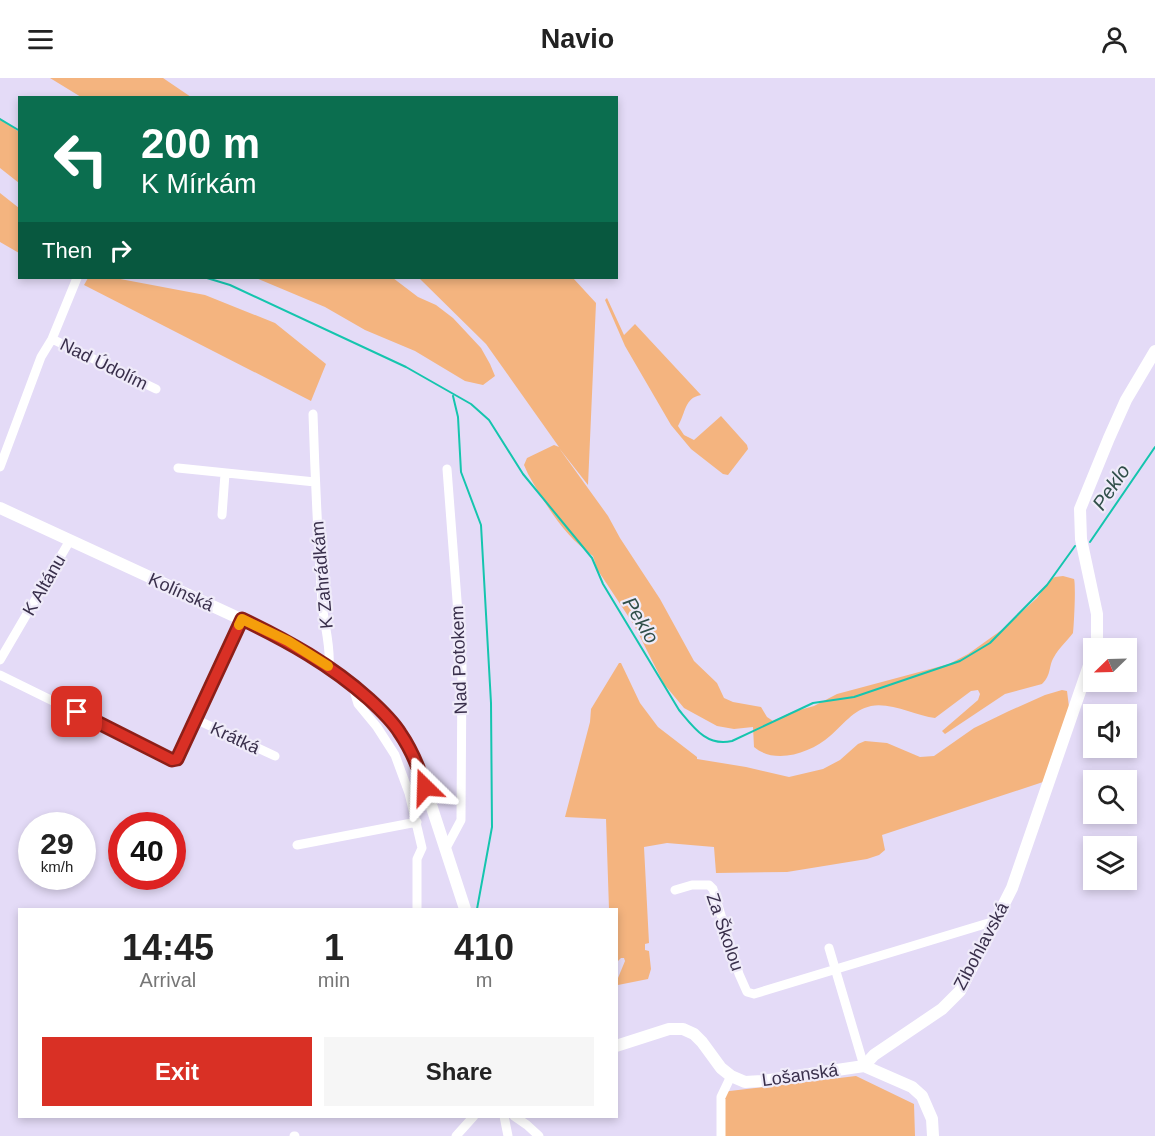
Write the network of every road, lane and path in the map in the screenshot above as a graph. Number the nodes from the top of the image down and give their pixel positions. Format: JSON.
{"nodes":[{"id":1,"x":78,"y":279,"type":"edge"},
{"id":2,"x":52,"y":339,"type":"junction"},
{"id":3,"x":1155,"y":351,"type":"edge"},
{"id":4,"x":156,"y":389,"type":"dead end"},
{"id":5,"x":313,"y":414,"type":"dead end"},
{"id":6,"x":0,"y":467,"type":"edge"},
{"id":7,"x":178,"y":468,"type":"dead end"},
{"id":8,"x":447,"y":469,"type":"dead end"},
{"id":9,"x":225,"y":474,"type":"junction"},
{"id":10,"x":315,"y":482,"type":"junction"},
{"id":11,"x":0,"y":508,"type":"edge"},
{"id":12,"x":222,"y":514,"type":"dead end"},
{"id":13,"x":69,"y":542,"type":"junction"},
{"id":14,"x":242,"y":619,"type":"junction"},
{"id":15,"x":1097,"y":638,"type":"edge"},
{"id":16,"x":0,"y":660,"type":"edge"},
{"id":17,"x":329,"y":667,"type":"junction"},
{"id":18,"x":0,"y":675,"type":"edge"},
{"id":19,"x":1083,"y":682,"type":"edge"},
{"id":20,"x":352,"y":684,"type":"junction"},
{"id":21,"x":195,"y":719,"type":"junction"},
{"id":22,"x":275,"y":756,"type":"dead end"},
{"id":23,"x":417,"y":822,"type":"junction"},
{"id":24,"x":297,"y":845,"type":"dead end"},
{"id":25,"x":446,"y":848,"type":"junction"},
{"id":26,"x":675,"y":890,"type":"dead end"},
{"id":27,"x":417,"y":908,"type":"edge"},
{"id":28,"x":465,"y":908,"type":"edge"},
{"id":29,"x":995,"y":921,"type":"junction"},
{"id":30,"x":829,"y":948,"type":"dead end"},
{"id":31,"x":836,"y":970,"type":"junction"},
{"id":32,"x":618,"y":1045,"type":"edge"},
{"id":33,"x":864,"y":1066,"type":"junction"},
{"id":34,"x":730,"y":1076,"type":"junction"},
{"id":35,"x":473,"y":1118,"type":"edge"},
{"id":36,"x":504,"y":1118,"type":"edge"},
{"id":37,"x":516,"y":1118,"type":"edge"},
{"id":38,"x":456,"y":1136,"type":"edge"},
{"id":39,"x":508,"y":1136,"type":"edge"},
{"id":40,"x":539,"y":1136,"type":"edge"},
{"id":41,"x":721,"y":1136,"type":"edge"},
{"id":42,"x":933,"y":1136,"type":"edge"}],
"edges":[{"from":1,"to":2,"type":"street","name":"Nad Údolím"},
{"from":2,"to":4,"type":"street","name":"Nad Údolím"},
{"from":2,"to":6,"type":"street","name":"Nad Údolím"},
{"from":3,"to":15,"type":"street","name":"Zibohlavská"},
{"from":5,"to":10,"type":"street","name":"K Zahrádkám"},
{"from":7,"to":9,"type":"street"},
{"from":8,"to":25,"type":"street","name":"Nad Potokem"},
{"from":9,"to":10,"type":"street"},
{"from":9,"to":12,"type":"street"},
{"from":10,"to":17,"type":"street","name":"K Zahrádkám"},
{"from":11,"to":13,"type":"street","name":"Kolínská"},
{"from":13,"to":14,"type":"street","name":"Kolínská"},
{"from":13,"to":16,"type":"street","name":"K Altánu"},
{"from":14,"to":17,"type":"street","name":"Kolínská"},
{"from":14,"to":21,"type":"street"},
{"from":17,"to":20,"type":"street","name":"Kolínská"},
{"from":18,"to":21,"type":"street"},
{"from":19,"to":29,"type":"street","name":"Zibohlavská"},
{"from":20,"to":23,"type":"street"},
{"from":20,"to":25,"type":"street","name":"Kolínská"},
{"from":21,"to":22,"type":"street","name":"Krátká"},
{"from":23,"to":24,"type":"street"},
{"from":23,"to":27,"type":"street"},
{"from":25,"to":28,"type":"street","name":"Kolínská"},
{"from":26,"to":31,"type":"street","name":"Za Školou"},
{"from":29,"to":31,"type":"street","name":"Za Školou"},
{"from":29,"to":33,"type":"street","name":"Zibohlavská"},
{"from":30,"to":31,"type":"street"},
{"from":31,"to":33,"type":"street"},
{"from":32,"to":34,"type":"street"},
{"from":33,"to":34,"type":"street","name":"Lošanská"},
{"from":33,"to":42,"type":"street","name":"Lošanská"},
{"from":34,"to":41,"type":"street"},
{"from":35,"to":38,"type":"street"},
{"from":36,"to":39,"type":"street"},
{"from":37,"to":40,"type":"street"}]}
